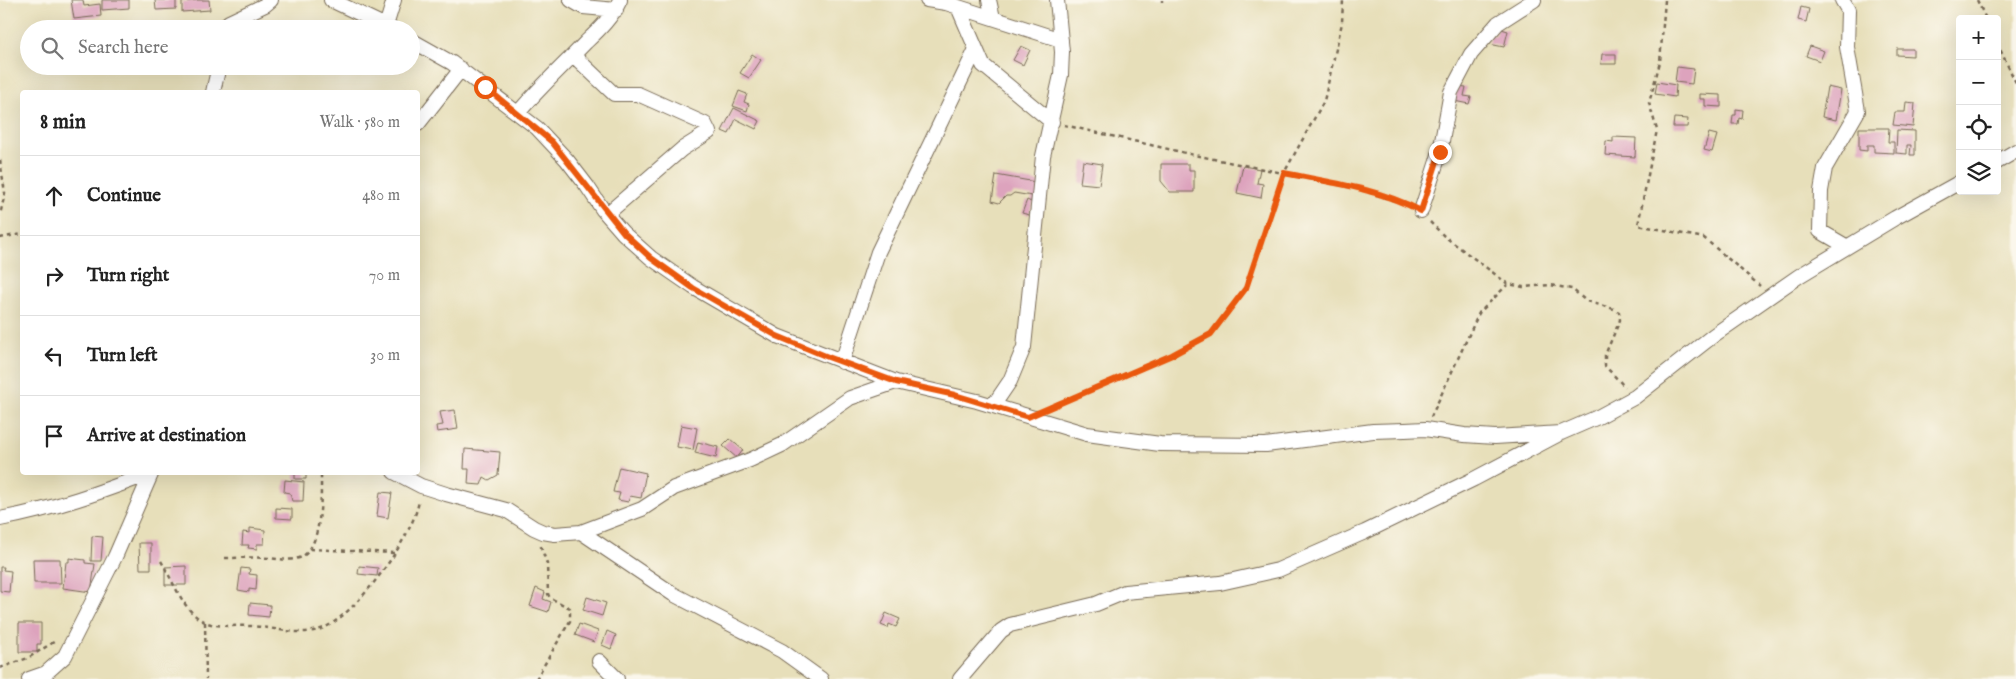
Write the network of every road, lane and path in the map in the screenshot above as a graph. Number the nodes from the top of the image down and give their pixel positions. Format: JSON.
{"nodes":[{"id":1,"x":271,"y":0,"type":"edge"},
{"id":2,"x":331,"y":0,"type":"edge"},
{"id":3,"x":394,"y":0,"type":"edge"},
{"id":4,"x":571,"y":0,"type":"edge"},
{"id":5,"x":927,"y":0,"type":"edge"},
{"id":6,"x":990,"y":0,"type":"edge"},
{"id":7,"x":1057,"y":0,"type":"edge"},
{"id":8,"x":1343,"y":0,"type":"edge"},
{"id":9,"x":1534,"y":0,"type":"edge"},
{"id":10,"x":1664,"y":0,"type":"edge"},
{"id":11,"x":1842,"y":0,"type":"edge"},
{"id":12,"x":1977,"y":0,"type":"edge"},
{"id":13,"x":618,"y":5,"type":"edge"},
{"id":14,"x":958,"y":7,"type":"junction"},
{"id":15,"x":1984,"y":15,"type":"edge"},
{"id":16,"x":993,"y":18,"type":"junction"},
{"id":17,"x":233,"y":20,"type":"edge"},
{"id":18,"x":374,"y":20,"type":"edge"},
{"id":19,"x":390,"y":20,"type":"edge"},
{"id":20,"x":1061,"y":40,"type":"junction"},
{"id":21,"x":420,"y":45,"type":"edge"},
{"id":22,"x":976,"y":49,"type":"junction"},
{"id":23,"x":2001,"y":51,"type":"edge"},
{"id":24,"x":574,"y":56,"type":"junction"},
{"id":25,"x":461,"y":69,"type":"junction"},
{"id":26,"x":217,"y":75,"type":"edge"},
{"id":27,"x":2016,"y":83,"type":"edge"},
{"id":28,"x":213,"y":90,"type":"edge"},
{"id":29,"x":518,"y":113,"type":"junction"},
{"id":30,"x":420,"y":121,"type":"edge"},
{"id":31,"x":1052,"y":122,"type":"junction"},
{"id":32,"x":2016,"y":151,"type":"edge"},
{"id":33,"x":0,"y":160,"type":"edge"},
{"id":34,"x":2001,"y":160,"type":"edge"},
{"id":35,"x":1284,"y":173,"type":"junction"},
{"id":36,"x":1956,"y":184,"type":"edge"},
{"id":37,"x":1421,"y":211,"type":"junction"},
{"id":38,"x":607,"y":214,"type":"junction"},
{"id":39,"x":0,"y":215,"type":"edge"},
{"id":40,"x":20,"y":234,"type":"edge"},
{"id":41,"x":0,"y":238,"type":"edge"},
{"id":42,"x":1844,"y":246,"type":"dead end"},
{"id":43,"x":1508,"y":284,"type":"junction"},
{"id":44,"x":1772,"y":296,"type":"junction"},
{"id":45,"x":842,"y":362,"type":"junction"},
{"id":46,"x":896,"y":382,"type":"junction"},
{"id":47,"x":1635,"y":397,"type":"junction"},
{"id":48,"x":993,"y":406,"type":"junction"},
{"id":49,"x":1028,"y":417,"type":"junction"},
{"id":50,"x":1425,"y":429,"type":"junction"},
{"id":51,"x":1561,"y":433,"type":"junction"},
{"id":52,"x":146,"y":475,"type":"edge"},
{"id":53,"x":150,"y":475,"type":"edge"},
{"id":54,"x":321,"y":475,"type":"edge"},
{"id":55,"x":400,"y":475,"type":"edge"},
{"id":56,"x":421,"y":486,"type":"junction"},
{"id":57,"x":0,"y":520,"type":"edge"},
{"id":58,"x":534,"y":528,"type":"junction"},
{"id":59,"x":581,"y":532,"type":"junction"},
{"id":60,"x":310,"y":549,"type":"junction"},
{"id":61,"x":395,"y":554,"type":"junction"},
{"id":62,"x":225,"y":558,"type":"dead end"},
{"id":63,"x":161,"y":561,"type":"dead end"},
{"id":64,"x":205,"y":622,"type":"junction"},
{"id":65,"x":63,"y":635,"type":"dead end"},
{"id":66,"x":599,"y":661,"type":"dead end"},
{"id":67,"x":0,"y":668,"type":"edge"},
{"id":68,"x":958,"y":678,"type":"edge"},
{"id":69,"x":29,"y":679,"type":"edge"},
{"id":70,"x":206,"y":679,"type":"edge"},
{"id":71,"x":536,"y":679,"type":"edge"},
{"id":72,"x":618,"y":679,"type":"edge"},
{"id":73,"x":821,"y":679,"type":"edge"}],
"edges":[{"from":1,"to":17,"type":"street"},
{"from":2,"to":18,"type":"street"},
{"from":3,"to":19,"type":"street"},
{"from":4,"to":13,"type":"street"},
{"from":5,"to":14,"type":"street"},
{"from":6,"to":16,"type":"street"},
{"from":7,"to":20,"type":"street"},
{"from":8,"to":35,"type":"path"},
{"from":9,"to":37,"type":"street"},
{"from":10,"to":44,"type":"path"},
{"from":11,"to":42,"type":"street"},
{"from":12,"to":15,"type":"path"},
{"from":13,"to":24,"type":"street"},
{"from":14,"to":16,"type":"street"},
{"from":14,"to":22,"type":"street"},
{"from":16,"to":20,"type":"street"},
{"from":20,"to":31,"type":"street"},
{"from":21,"to":25,"type":"street"},
{"from":22,"to":31,"type":"street"},
{"from":22,"to":45,"type":"street"},
{"from":23,"to":27,"type":"path"},
{"from":24,"to":29,"type":"street"},
{"from":24,"to":38,"type":"street"},
{"from":25,"to":29,"type":"street"},
{"from":25,"to":30,"type":"street"},
{"from":26,"to":28,"type":"street"},
{"from":29,"to":38,"type":"street"},
{"from":31,"to":35,"type":"path"},
{"from":31,"to":48,"type":"street"},
{"from":32,"to":34,"type":"street"},
{"from":33,"to":39,"type":"path"},
{"from":35,"to":37,"type":"path"},
{"from":35,"to":49,"type":"path"},
{"from":36,"to":44,"type":"street"},
{"from":37,"to":43,"type":"path"},
{"from":38,"to":45,"type":"street"},
{"from":40,"to":41,"type":"path"},
{"from":43,"to":47,"type":"path"},
{"from":43,"to":50,"type":"path"},
{"from":44,"to":47,"type":"street"},
{"from":45,"to":46,"type":"street"},
{"from":46,"to":48,"type":"street"},
{"from":46,"to":59,"type":"street"},
{"from":47,"to":51,"type":"street"},
{"from":48,"to":49,"type":"street"},
{"from":49,"to":50,"type":"street"},
{"from":50,"to":51,"type":"street"},
{"from":51,"to":68,"type":"street"},
{"from":52,"to":57,"type":"street"},
{"from":53,"to":69,"type":"street"},
{"from":54,"to":60,"type":"path"},
{"from":55,"to":56,"type":"street"},
{"from":56,"to":58,"type":"street"},
{"from":56,"to":61,"type":"path"},
{"from":58,"to":59,"type":"street"},
{"from":58,"to":71,"type":"path"},
{"from":59,"to":73,"type":"street"},
{"from":60,"to":61,"type":"path"},
{"from":60,"to":62,"type":"path"},
{"from":61,"to":64,"type":"path"},
{"from":63,"to":64,"type":"path"},
{"from":64,"to":70,"type":"path"},
{"from":65,"to":67,"type":"path"},
{"from":66,"to":72,"type":"street"}]}
